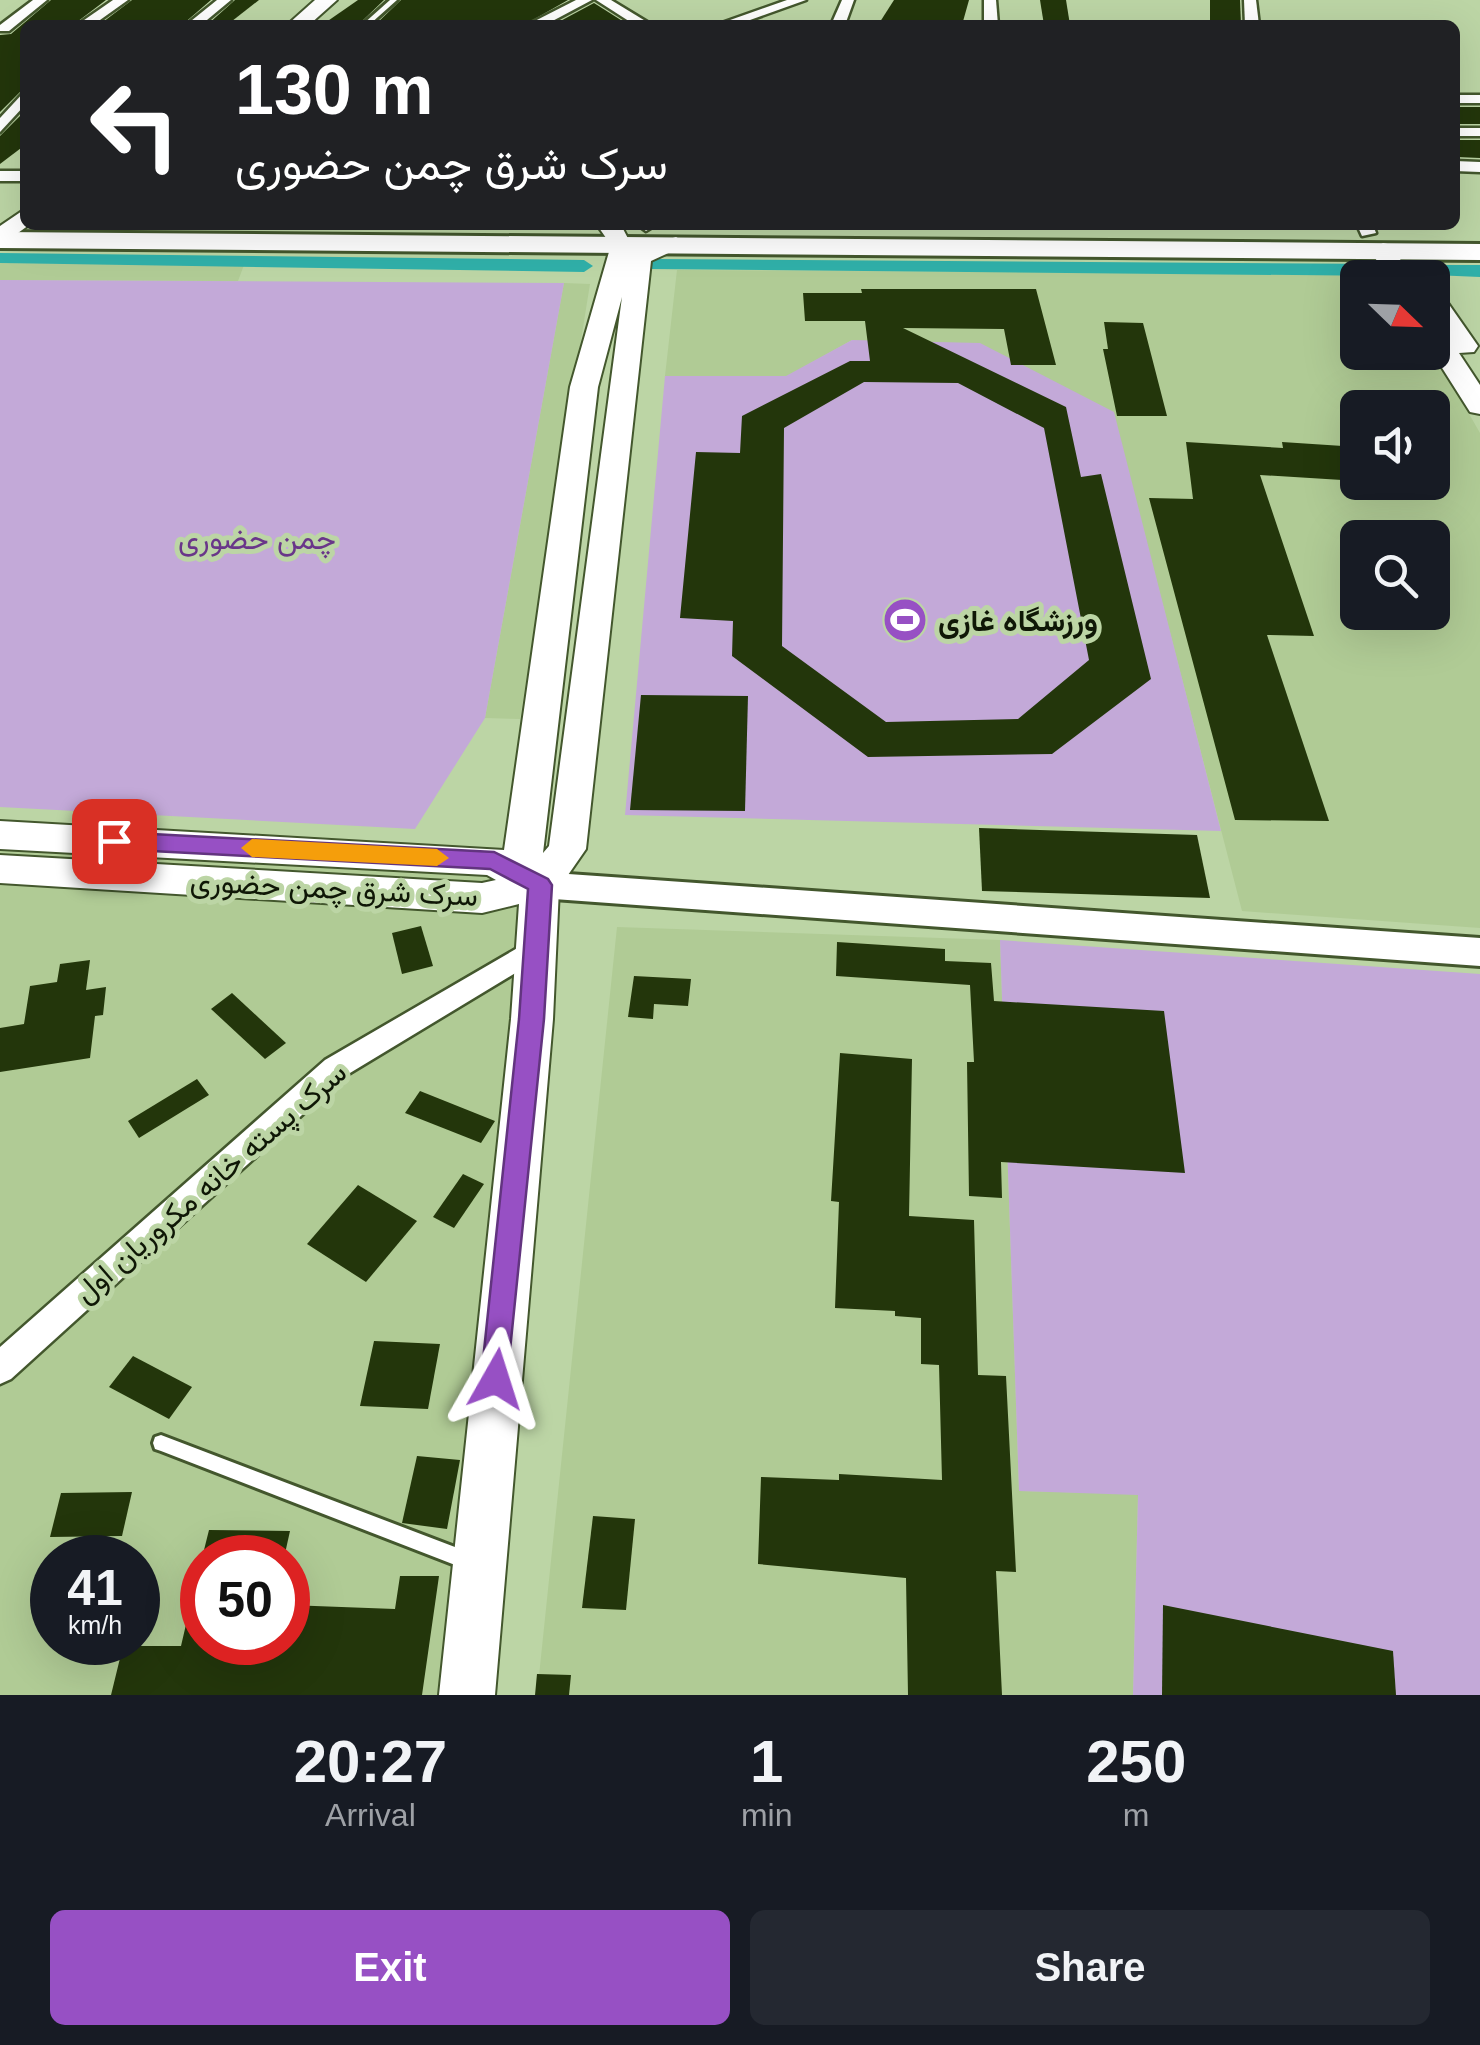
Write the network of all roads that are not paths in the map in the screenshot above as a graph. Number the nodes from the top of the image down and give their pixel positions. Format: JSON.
{"nodes":[{"id":1,"x":41,"y":0,"type":"edge"},
{"id":2,"x":117,"y":0,"type":"edge"},
{"id":3,"x":225,"y":0,"type":"edge"},
{"id":4,"x":300,"y":0,"type":"edge"},
{"id":5,"x":327,"y":0,"type":"edge"},
{"id":6,"x":394,"y":0,"type":"edge"},
{"id":7,"x":586,"y":0,"type":"edge"},
{"id":8,"x":602,"y":0,"type":"edge"},
{"id":9,"x":800,"y":0,"type":"edge"},
{"id":10,"x":91,"y":20,"type":"edge"},
{"id":11,"x":199,"y":20,"type":"edge"},
{"id":12,"x":276,"y":20,"type":"edge"},
{"id":13,"x":302,"y":20,"type":"edge"},
{"id":14,"x":370,"y":20,"type":"edge"},
{"id":15,"x":544,"y":20,"type":"edge"},
{"id":16,"x":636,"y":20,"type":"edge"},
{"id":17,"x":738,"y":20,"type":"edge"},
{"id":18,"x":2,"y":28,"type":"edge"},
{"id":19,"x":20,"y":102,"type":"edge"},
{"id":20,"x":0,"y":128,"type":"edge"},
{"id":21,"x":631,"y":230,"type":"edge"},
{"id":22,"x":1480,"y":235,"type":"edge"},
{"id":23,"x":802,"y":236,"type":"edge"},
{"id":24,"x":676,"y":244,"type":"junction"},
{"id":25,"x":1384,"y":247,"type":"edge"},
{"id":26,"x":1480,"y":252,"type":"edge"},
{"id":27,"x":1450,"y":325,"type":"edge"},
{"id":28,"x":1450,"y":360,"type":"edge"},
{"id":29,"x":1480,"y":369,"type":"edge"},
{"id":30,"x":1480,"y":406,"type":"edge"},
{"id":31,"x":0,"y":835,"type":"edge"},
{"id":32,"x":0,"y":869,"type":"edge"},
{"id":33,"x":540,"y":885,"type":"junction"},
{"id":34,"x":533,"y":950,"type":"junction"},
{"id":35,"x":1480,"y":952,"type":"edge"},
{"id":36,"x":0,"y":1368,"type":"edge"},
{"id":37,"x":161,"y":1442,"type":"dead end"},
{"id":38,"x":480,"y":1565,"type":"junction"},
{"id":39,"x":466,"y":1695,"type":"edge"}],
"edges":[{"from":1,"to":18,"type":"street"},
{"from":2,"to":10,"type":"street"},
{"from":3,"to":11,"type":"street"},
{"from":4,"to":12,"type":"main road"},
{"from":5,"to":13,"type":"main road"},
{"from":6,"to":14,"type":"lane"},
{"from":7,"to":15,"type":"street"},
{"from":8,"to":16,"type":"street"},
{"from":9,"to":17,"type":"street"},
{"from":19,"to":20,"type":"street"},
{"from":21,"to":23,"type":"highway"},
{"from":21,"to":24,"type":"highway"},
{"from":21,"to":33,"type":"main road"},
{"from":22,"to":25,"type":"highway"},
{"from":23,"to":24,"type":"highway"},
{"from":23,"to":25,"type":"highway"},
{"from":24,"to":33,"type":"main road"},
{"from":25,"to":26,"type":"highway"},
{"from":27,"to":29,"type":"main road"},
{"from":28,"to":30,"type":"main road"},
{"from":31,"to":33,"type":"main road","name":"سرک شرق چمن حضوری"},
{"from":32,"to":33,"type":"main road","name":"سرک شرق چمن حضوری"},
{"from":33,"to":34,"type":"main road"},
{"from":33,"to":35,"type":"street"},
{"from":34,"to":36,"type":"street","name":"سرک پسته خانه مکروریان اول"},
{"from":34,"to":38,"type":"main road"},
{"from":37,"to":38,"type":"lane"},
{"from":38,"to":39,"type":"main road"}]}
